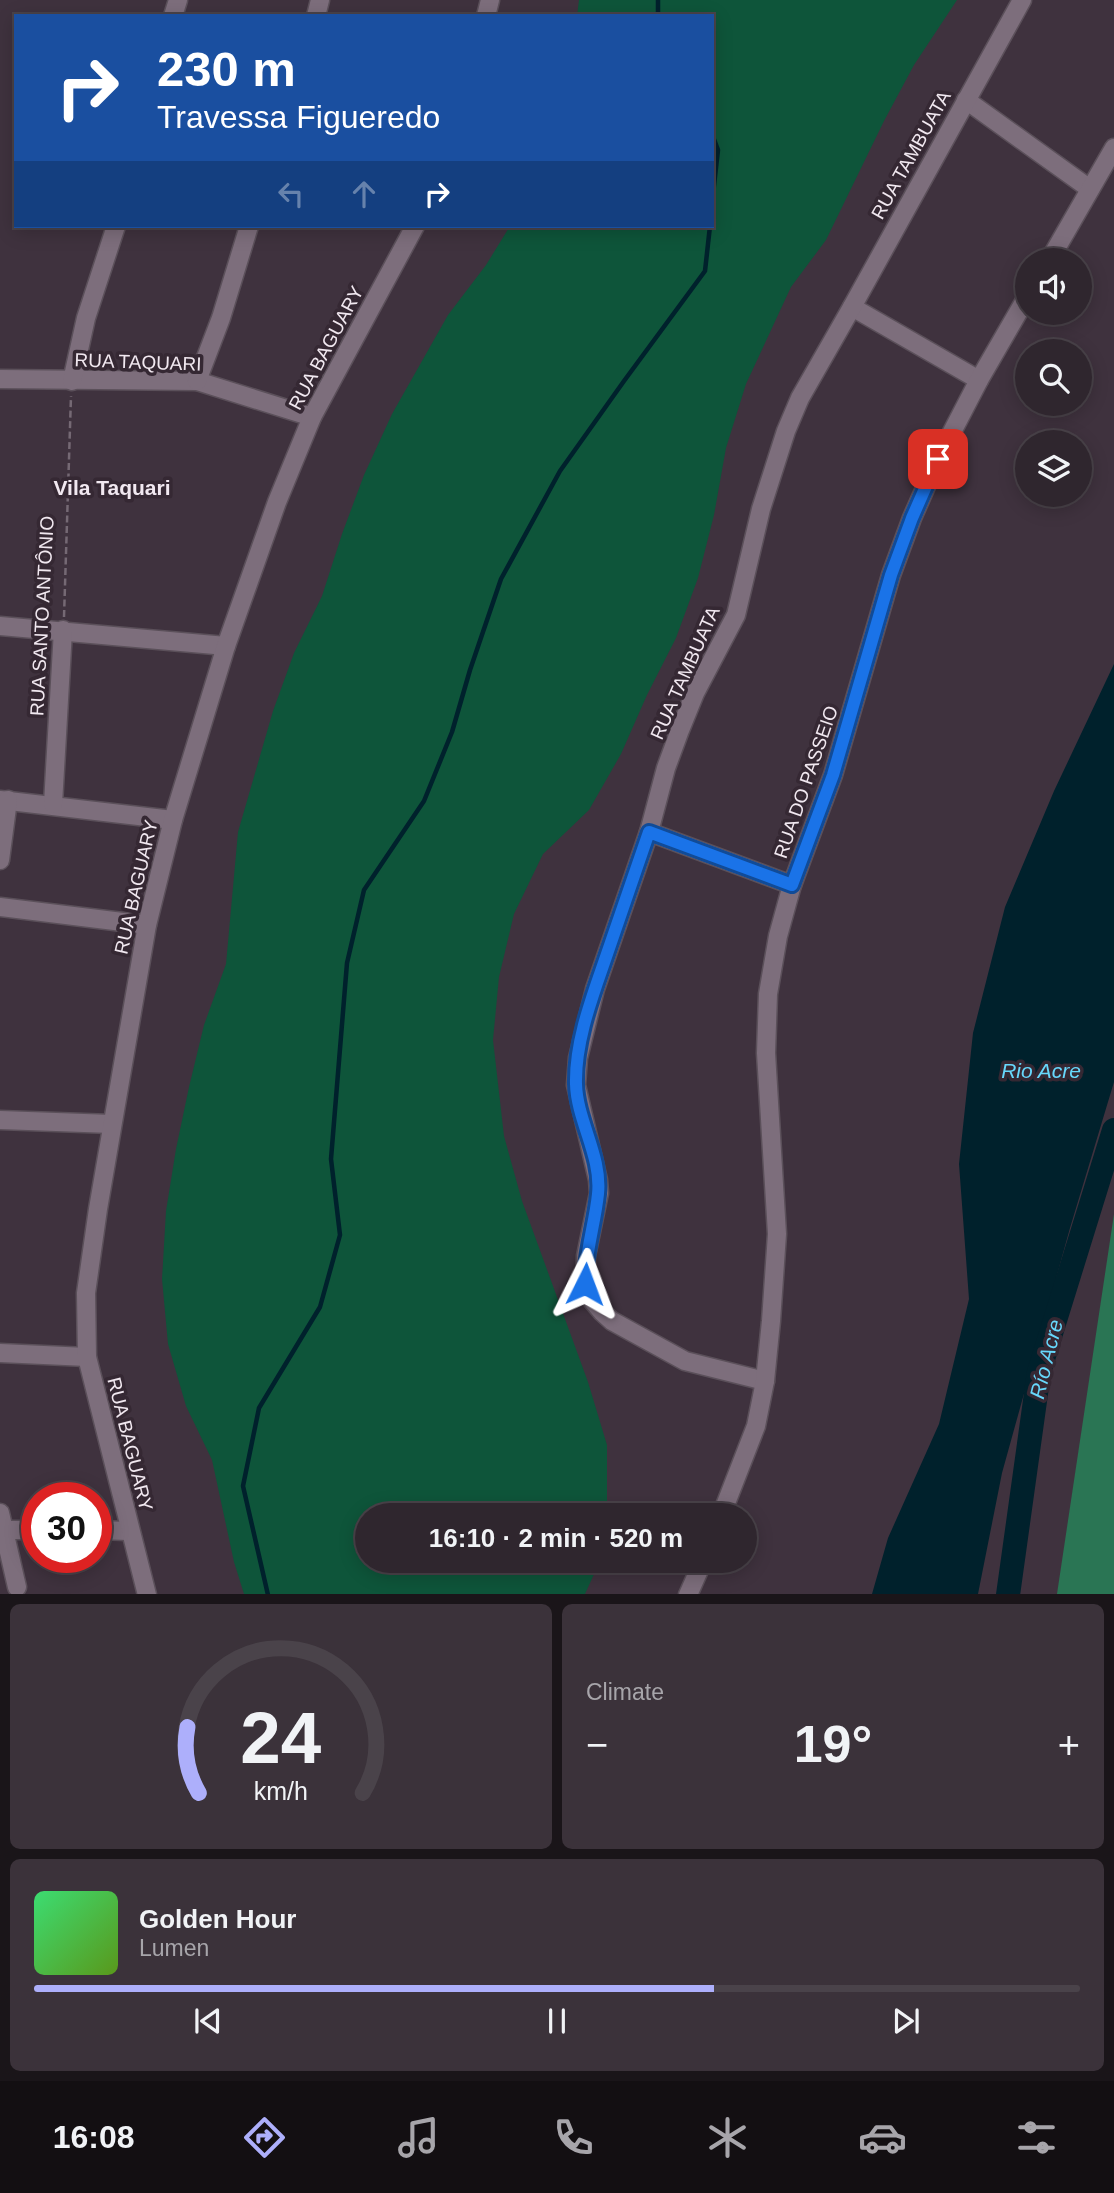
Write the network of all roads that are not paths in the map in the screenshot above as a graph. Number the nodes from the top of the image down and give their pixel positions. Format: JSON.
{"nodes":[{"id":1,"x":1022,"y":0,"type":"edge"},
{"id":2,"x":966,"y":100,"type":"junction"},
{"id":3,"x":1114,"y":148,"type":"edge"},
{"id":4,"x":1090,"y":190,"type":"junction"},
{"id":5,"x":115,"y":228,"type":"edge"},
{"id":6,"x":248,"y":228,"type":"edge"},
{"id":7,"x":414,"y":228,"type":"edge"},
{"id":8,"x":1057,"y":248,"type":"edge"},
{"id":9,"x":852,"y":307,"type":"junction"},
{"id":10,"x":1015,"y":318,"type":"edge"},
{"id":11,"x":0,"y":379,"type":"edge"},
{"id":12,"x":979,"y":380,"type":"junction"},
{"id":13,"x":72,"y":381,"type":"junction"},
{"id":14,"x":197,"y":381,"type":"junction"},
{"id":15,"x":312,"y":417,"type":"junction"},
{"id":16,"x":0,"y":626,"type":"edge"},
{"id":17,"x":63,"y":631,"type":"junction"},
{"id":18,"x":226,"y":646,"type":"junction"},
{"id":19,"x":4,"y":800,"type":"edge"},
{"id":20,"x":52,"y":804,"type":"junction"},
{"id":21,"x":173,"y":820,"type":"junction"},
{"id":22,"x":649,"y":832,"type":"junction"},
{"id":23,"x":0,"y":860,"type":"edge"},
{"id":24,"x":792,"y":885,"type":"junction"},
{"id":25,"x":0,"y":907,"type":"edge"},
{"id":26,"x":148,"y":925,"type":"junction"},
{"id":27,"x":0,"y":1120,"type":"edge"},
{"id":28,"x":112,"y":1124,"type":"junction"},
{"id":29,"x":0,"y":1353,"type":"edge"},
{"id":30,"x":87,"y":1357,"type":"junction"},
{"id":31,"x":765,"y":1381,"type":"junction"},
{"id":32,"x":726,"y":1503,"type":"edge"},
{"id":33,"x":2,"y":1524,"type":"edge"},
{"id":34,"x":21,"y":1527,"type":"edge"},
{"id":35,"x":112,"y":1530,"type":"edge"},
{"id":36,"x":129,"y":1531,"type":"junction"},
{"id":37,"x":698,"y":1573,"type":"edge"},
{"id":38,"x":17,"y":1587,"type":"dead end"},
{"id":39,"x":147,"y":1594,"type":"edge"},
{"id":40,"x":688,"y":1594,"type":"edge"}],
"edges":[{"from":1,"to":2,"type":"street","name":"RUA TAMBUATA"},
{"from":2,"to":4,"type":"street"},
{"from":2,"to":9,"type":"street","name":"RUA TAMBUATA"},
{"from":3,"to":4,"type":"street"},
{"from":4,"to":8,"type":"street"},
{"from":5,"to":13,"type":"street"},
{"from":6,"to":14,"type":"street"},
{"from":7,"to":15,"type":"street","name":"RUA BAGUARY"},
{"from":9,"to":12,"type":"street"},
{"from":9,"to":22,"type":"street","name":"RUA TAMBUATA"},
{"from":10,"to":12,"type":"street","name":"RUA DO PASSEIO"},
{"from":11,"to":13,"type":"street","name":"RUA TAQUARI"},
{"from":12,"to":24,"type":"street","name":"RUA DO PASSEIO"},
{"from":13,"to":14,"type":"street","name":"RUA TAQUARI"},
{"from":14,"to":15,"type":"street","name":"RUA TAQUARI"},
{"from":15,"to":18,"type":"street","name":"RUA BAGUARY"},
{"from":16,"to":17,"type":"street"},
{"from":17,"to":18,"type":"street"},
{"from":17,"to":20,"type":"street","name":"RUA SANTO ANTÔNIO"},
{"from":18,"to":21,"type":"street","name":"RUA BAGUARY"},
{"from":19,"to":20,"type":"street"},
{"from":19,"to":23,"type":"street"},
{"from":20,"to":21,"type":"street"},
{"from":21,"to":26,"type":"street","name":"RUA BAGUARY"},
{"from":22,"to":24,"type":"street"},
{"from":22,"to":31,"type":"street","name":"RUA TAMBUATA"},
{"from":24,"to":31,"type":"street","name":"RUA DO PASSEIO"},
{"from":25,"to":26,"type":"street"},
{"from":26,"to":28,"type":"street","name":"RUA BAGUARY"},
{"from":27,"to":28,"type":"street"},
{"from":28,"to":30,"type":"street","name":"RUA BAGUARY"},
{"from":29,"to":30,"type":"street"},
{"from":30,"to":36,"type":"street","name":"RUA BAGUARY"},
{"from":31,"to":32,"type":"street","name":"RUA DO PASSEIO"},
{"from":33,"to":34,"type":"street"},
{"from":33,"to":38,"type":"street"},
{"from":35,"to":36,"type":"street"},
{"from":36,"to":39,"type":"street","name":"RUA BAGUARY"},
{"from":37,"to":40,"type":"street"}]}
